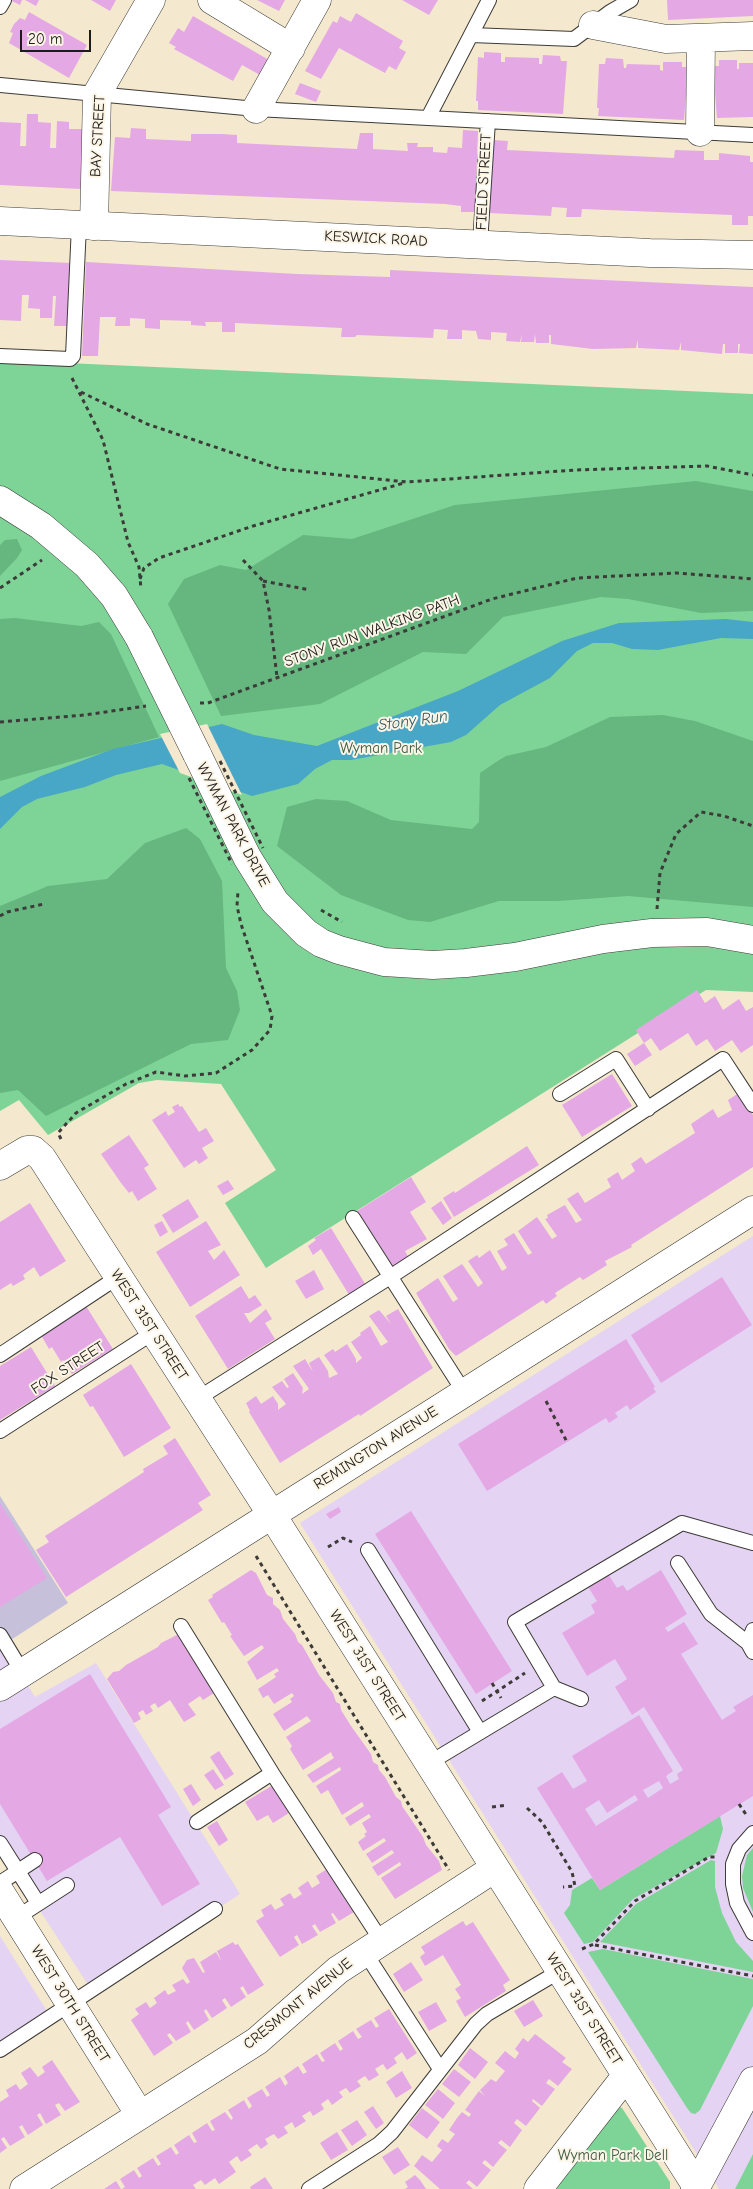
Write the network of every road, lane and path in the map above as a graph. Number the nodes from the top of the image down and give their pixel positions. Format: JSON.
{"nodes":[{"id":1,"x":4,"y":0,"type":"edge"},
{"id":2,"x":151,"y":0,"type":"edge"},
{"id":3,"x":212,"y":0,"type":"edge"},
{"id":4,"x":317,"y":0,"type":"edge"},
{"id":5,"x":489,"y":0,"type":"edge"},
{"id":6,"x":631,"y":0,"type":"edge"},
{"id":7,"x":0,"y":7,"type":"edge"},
{"id":8,"x":593,"y":25,"type":"junction"},
{"id":9,"x":471,"y":36,"type":"junction"},
{"id":10,"x":753,"y":36,"type":"edge"},
{"id":11,"x":701,"y":38,"type":"junction"},
{"id":12,"x":292,"y":48,"type":"junction"},
{"id":13,"x":0,"y":85,"type":"edge"},
{"id":14,"x":97,"y":94,"type":"junction"},
{"id":15,"x":256,"y":109,"type":"junction"},
{"id":16,"x":430,"y":114,"type":"dead end"},
{"id":17,"x":488,"y":121,"type":"junction"},
{"id":18,"x":700,"y":132,"type":"junction"},
{"id":19,"x":753,"y":136,"type":"edge"},
{"id":20,"x":0,"y":221,"type":"edge"},
{"id":21,"x":86,"y":225,"type":"junction"},
{"id":22,"x":480,"y":244,"type":"junction"},
{"id":23,"x":753,"y":255,"type":"edge"},
{"id":24,"x":0,"y":356,"type":"edge"},
{"id":25,"x":70,"y":359,"type":"junction"},
{"id":26,"x":81,"y":392,"type":"junction"},
{"id":27,"x":753,"y":475,"type":"edge"},
{"id":28,"x":407,"y":482,"type":"junction"},
{"id":29,"x":0,"y":500,"type":"edge"},
{"id":30,"x":46,"y":558,"type":"dead end"},
{"id":31,"x":243,"y":560,"type":"dead end"},
{"id":32,"x":753,"y":578,"type":"edge"},
{"id":33,"x":140,"y":579,"type":"junction"},
{"id":34,"x":263,"y":582,"type":"junction"},
{"id":35,"x":0,"y":588,"type":"edge"},
{"id":36,"x":141,"y":589,"type":"dead end"},
{"id":37,"x":310,"y":590,"type":"dead end"},
{"id":38,"x":277,"y":677,"type":"junction"},
{"id":39,"x":198,"y":704,"type":"dead end"},
{"id":40,"x":150,"y":706,"type":"dead end"},
{"id":41,"x":0,"y":722,"type":"edge"},
{"id":42,"x":753,"y":826,"type":"edge"},
{"id":43,"x":259,"y":854,"type":"junction"},
{"id":44,"x":44,"y":904,"type":"dead end"},
{"id":45,"x":314,"y":905,"type":"dead end"},
{"id":46,"x":658,"y":909,"type":"junction"},
{"id":47,"x":649,"y":910,"type":"dead end"},
{"id":48,"x":666,"y":910,"type":"dead end"},
{"id":49,"x":0,"y":916,"type":"edge"},
{"id":50,"x":346,"y":925,"type":"dead end"},
{"id":51,"x":753,"y":940,"type":"edge"},
{"id":52,"x":560,"y":1094,"type":"dead end"},
{"id":53,"x":753,"y":1105,"type":"edge"},
{"id":54,"x":648,"y":1109,"type":"junction"},
{"id":55,"x":64,"y":1144,"type":"dead end"},
{"id":56,"x":0,"y":1166,"type":"edge"},
{"id":57,"x":753,"y":1210,"type":"edge"},
{"id":58,"x":353,"y":1218,"type":"dead end"},
{"id":59,"x":118,"y":1277,"type":"junction"},
{"id":60,"x":390,"y":1277,"type":"junction"},
{"id":61,"x":154,"y":1332,"type":"junction"},
{"id":62,"x":0,"y":1355,"type":"edge"},
{"id":63,"x":464,"y":1392,"type":"junction"},
{"id":64,"x":197,"y":1398,"type":"junction"},
{"id":65,"x":546,"y":1401,"type":"dead end"},
{"id":66,"x":0,"y":1431,"type":"edge"},
{"id":67,"x":567,"y":1442,"type":"dead end"},
{"id":68,"x":272,"y":1515,"type":"junction"},
{"id":69,"x":343,"y":1538,"type":"dead end"},
{"id":70,"x":753,"y":1543,"type":"edge"},
{"id":71,"x":328,"y":1547,"type":"dead end"},
{"id":72,"x":368,"y":1550,"type":"dead end"},
{"id":73,"x":678,"y":1563,"type":"dead end"},
{"id":74,"x":260,"y":1564,"type":"dead end"},
{"id":75,"x":182,"y":1626,"type":"dead end"},
{"id":76,"x":753,"y":1630,"type":"edge"},
{"id":77,"x":0,"y":1635,"type":"edge"},
{"id":78,"x":751,"y":1647,"type":"edge"},
{"id":79,"x":23,"y":1673,"type":"junction"},
{"id":80,"x":525,"y":1673,"type":"dead end"},
{"id":81,"x":0,"y":1687,"type":"edge"},
{"id":82,"x":554,"y":1688,"type":"junction"},
{"id":83,"x":581,"y":1699,"type":"dead end"},
{"id":84,"x":467,"y":1711,"type":"junction"},
{"id":85,"x":480,"y":1732,"type":"junction"},
{"id":86,"x":429,"y":1763,"type":"junction"},
{"id":87,"x":272,"y":1773,"type":"junction"},
{"id":88,"x":507,"y":1805,"type":"dead end"},
{"id":89,"x":492,"y":1807,"type":"dead end"},
{"id":90,"x":526,"y":1808,"type":"dead end"},
{"id":91,"x":197,"y":1822,"type":"dead end"},
{"id":92,"x":753,"y":1833,"type":"edge"},
{"id":93,"x":0,"y":1843,"type":"edge"},
{"id":94,"x":718,"y":1857,"type":"dead end"},
{"id":95,"x":35,"y":1860,"type":"dead end"},
{"id":96,"x":495,"y":1868,"type":"junction"},
{"id":97,"x":18,"y":1871,"type":"junction"},
{"id":98,"x":452,"y":1874,"type":"dead end"},
{"id":99,"x":0,"y":1883,"type":"edge"},
{"id":100,"x":66,"y":1885,"type":"dead end"},
{"id":101,"x":563,"y":1887,"type":"dead end"},
{"id":102,"x":0,"y":1892,"type":"edge"},
{"id":103,"x":216,"y":1909,"type":"dead end"},
{"id":104,"x":27,"y":1910,"type":"junction"},
{"id":105,"x":753,"y":1933,"type":"edge"},
{"id":106,"x":594,"y":1944,"type":"junction"},
{"id":107,"x":373,"y":1946,"type":"junction"},
{"id":108,"x":582,"y":1949,"type":"dead end"},
{"id":109,"x":560,"y":1971,"type":"junction"},
{"id":110,"x":753,"y":1976,"type":"edge"},
{"id":111,"x":71,"y":2005,"type":"junction"},
{"id":112,"x":0,"y":2050,"type":"edge"},
{"id":113,"x":440,"y":2069,"type":"junction"},
{"id":114,"x":626,"y":2076,"type":"junction"},
{"id":115,"x":753,"y":2081,"type":"edge"},
{"id":116,"x":140,"y":2115,"type":"junction"},
{"id":117,"x":696,"y":2188,"type":"edge"},
{"id":118,"x":24,"y":2189,"type":"edge"},
{"id":119,"x":309,"y":2189,"type":"edge"},
{"id":120,"x":538,"y":2189,"type":"edge"}],
"edges":[{"from":1,"to":7,"type":"lane"},
{"from":2,"to":14,"type":"street","name":"BAY STREET"},
{"from":3,"to":12,"type":"street"},
{"from":4,"to":12,"type":"street"},
{"from":5,"to":9,"type":"lane"},
{"from":6,"to":8,"type":"lane"},
{"from":8,"to":9,"type":"lane"},
{"from":8,"to":11,"type":"street"},
{"from":9,"to":16,"type":"lane"},
{"from":10,"to":11,"type":"street"},
{"from":11,"to":18,"type":"street"},
{"from":12,"to":15,"type":"street"},
{"from":13,"to":14,"type":"lane"},
{"from":14,"to":15,"type":"lane"},
{"from":14,"to":21,"type":"street","name":"BAY STREET"},
{"from":15,"to":17,"type":"lane"},
{"from":17,"to":18,"type":"lane"},
{"from":17,"to":22,"type":"lane","name":"FIELD STREET"},
{"from":18,"to":19,"type":"lane"},
{"from":20,"to":21,"type":"street","name":"KESWICK ROAD"},
{"from":21,"to":22,"type":"street","name":"KESWICK ROAD"},
{"from":21,"to":25,"type":"lane"},
{"from":22,"to":23,"type":"street","name":"KESWICK ROAD"},
{"from":24,"to":25,"type":"lane"},
{"from":25,"to":26,"type":"path"},
{"from":26,"to":28,"type":"path"},
{"from":26,"to":33,"type":"path"},
{"from":27,"to":28,"type":"path"},
{"from":28,"to":33,"type":"path"},
{"from":29,"to":43,"type":"street","name":"WYMAN PARK DRIVE","bridge":true},
{"from":30,"to":35,"type":"path"},
{"from":31,"to":34,"type":"path"},
{"from":32,"to":38,"type":"path","name":"STONY RUN WALKING PATH"},
{"from":33,"to":36,"type":"path"},
{"from":34,"to":37,"type":"path"},
{"from":34,"to":38,"type":"path"},
{"from":38,"to":39,"type":"path","name":"STONY RUN WALKING PATH"},
{"from":40,"to":41,"type":"path"},
{"from":42,"to":46,"type":"path"},
{"from":43,"to":51,"type":"street","name":"WYMAN PARK DRIVE"},
{"from":43,"to":55,"type":"path"},
{"from":44,"to":49,"type":"path"},
{"from":45,"to":50,"type":"path"},
{"from":46,"to":47,"type":"path"},
{"from":46,"to":48,"type":"path"},
{"from":52,"to":54,"type":"lane"},
{"from":53,"to":54,"type":"lane"},
{"from":54,"to":60,"type":"lane"},
{"from":56,"to":59,"type":"street","name":"WEST 31ST STREET"},
{"from":57,"to":63,"type":"street","name":"REMINGTON AVENUE"},
{"from":58,"to":60,"type":"lane"},
{"from":59,"to":61,"type":"street","name":"WEST 31ST STREET"},
{"from":59,"to":62,"type":"lane"},
{"from":60,"to":63,"type":"lane"},
{"from":60,"to":64,"type":"lane"},
{"from":61,"to":64,"type":"street","name":"WEST 31ST STREET"},
{"from":61,"to":66,"type":"lane","name":"FOX STREET"},
{"from":63,"to":68,"type":"street","name":"REMINGTON AVENUE"},
{"from":64,"to":68,"type":"street","name":"WEST 31ST STREET"},
{"from":65,"to":67,"type":"path"},
{"from":68,"to":79,"type":"street","name":"REMINGTON AVENUE"},
{"from":68,"to":86,"type":"street","name":"WEST 31ST STREET"},
{"from":69,"to":71,"type":"path"},
{"from":70,"to":82,"type":"lane"},
{"from":72,"to":84,"type":"lane"},
{"from":73,"to":78,"type":"lane"},
{"from":74,"to":98,"type":"path"},
{"from":75,"to":87,"type":"lane"},
{"from":76,"to":78,"type":"lane"},
{"from":77,"to":79,"type":"lane"},
{"from":79,"to":81,"type":"street","name":"REMINGTON AVENUE"},
{"from":80,"to":84,"type":"path"},
{"from":82,"to":83,"type":"lane"},
{"from":82,"to":85,"type":"lane"},
{"from":84,"to":85,"type":"lane"},
{"from":85,"to":86,"type":"lane"},
{"from":86,"to":96,"type":"street","name":"WEST 31ST STREET"},
{"from":87,"to":91,"type":"lane"},
{"from":87,"to":107,"type":"lane"},
{"from":88,"to":89,"type":"path"},
{"from":90,"to":101,"type":"path"},
{"from":92,"to":105,"type":"lane"},
{"from":93,"to":97,"type":"lane"},
{"from":94,"to":106,"type":"path"},
{"from":95,"to":97,"type":"lane"},
{"from":96,"to":107,"type":"street","name":"CRESMONT AVENUE"},
{"from":96,"to":109,"type":"street","name":"WEST 31ST STREET"},
{"from":97,"to":99,"type":"lane"},
{"from":97,"to":104,"type":"lane"},
{"from":100,"to":104,"type":"lane"},
{"from":102,"to":104,"type":"street","name":"WEST 30TH STREET"},
{"from":103,"to":111,"type":"lane"},
{"from":104,"to":111,"type":"street","name":"WEST 30TH STREET"},
{"from":106,"to":108,"type":"path"},
{"from":106,"to":110,"type":"path"},
{"from":107,"to":113,"type":"lane"},
{"from":107,"to":116,"type":"street","name":"CRESMONT AVENUE"},
{"from":109,"to":113,"type":"lane"},
{"from":109,"to":114,"type":"street","name":"WEST 31ST STREET"},
{"from":111,"to":112,"type":"lane"},
{"from":111,"to":116,"type":"street","name":"WEST 30TH STREET"},
{"from":113,"to":119,"type":"lane"},
{"from":114,"to":117,"type":"street","name":"WEST 31ST STREET"},
{"from":114,"to":120,"type":"street"},
{"from":115,"to":117,"type":"street"},
{"from":116,"to":118,"type":"street","name":"CRESMONT AVENUE"}]}
